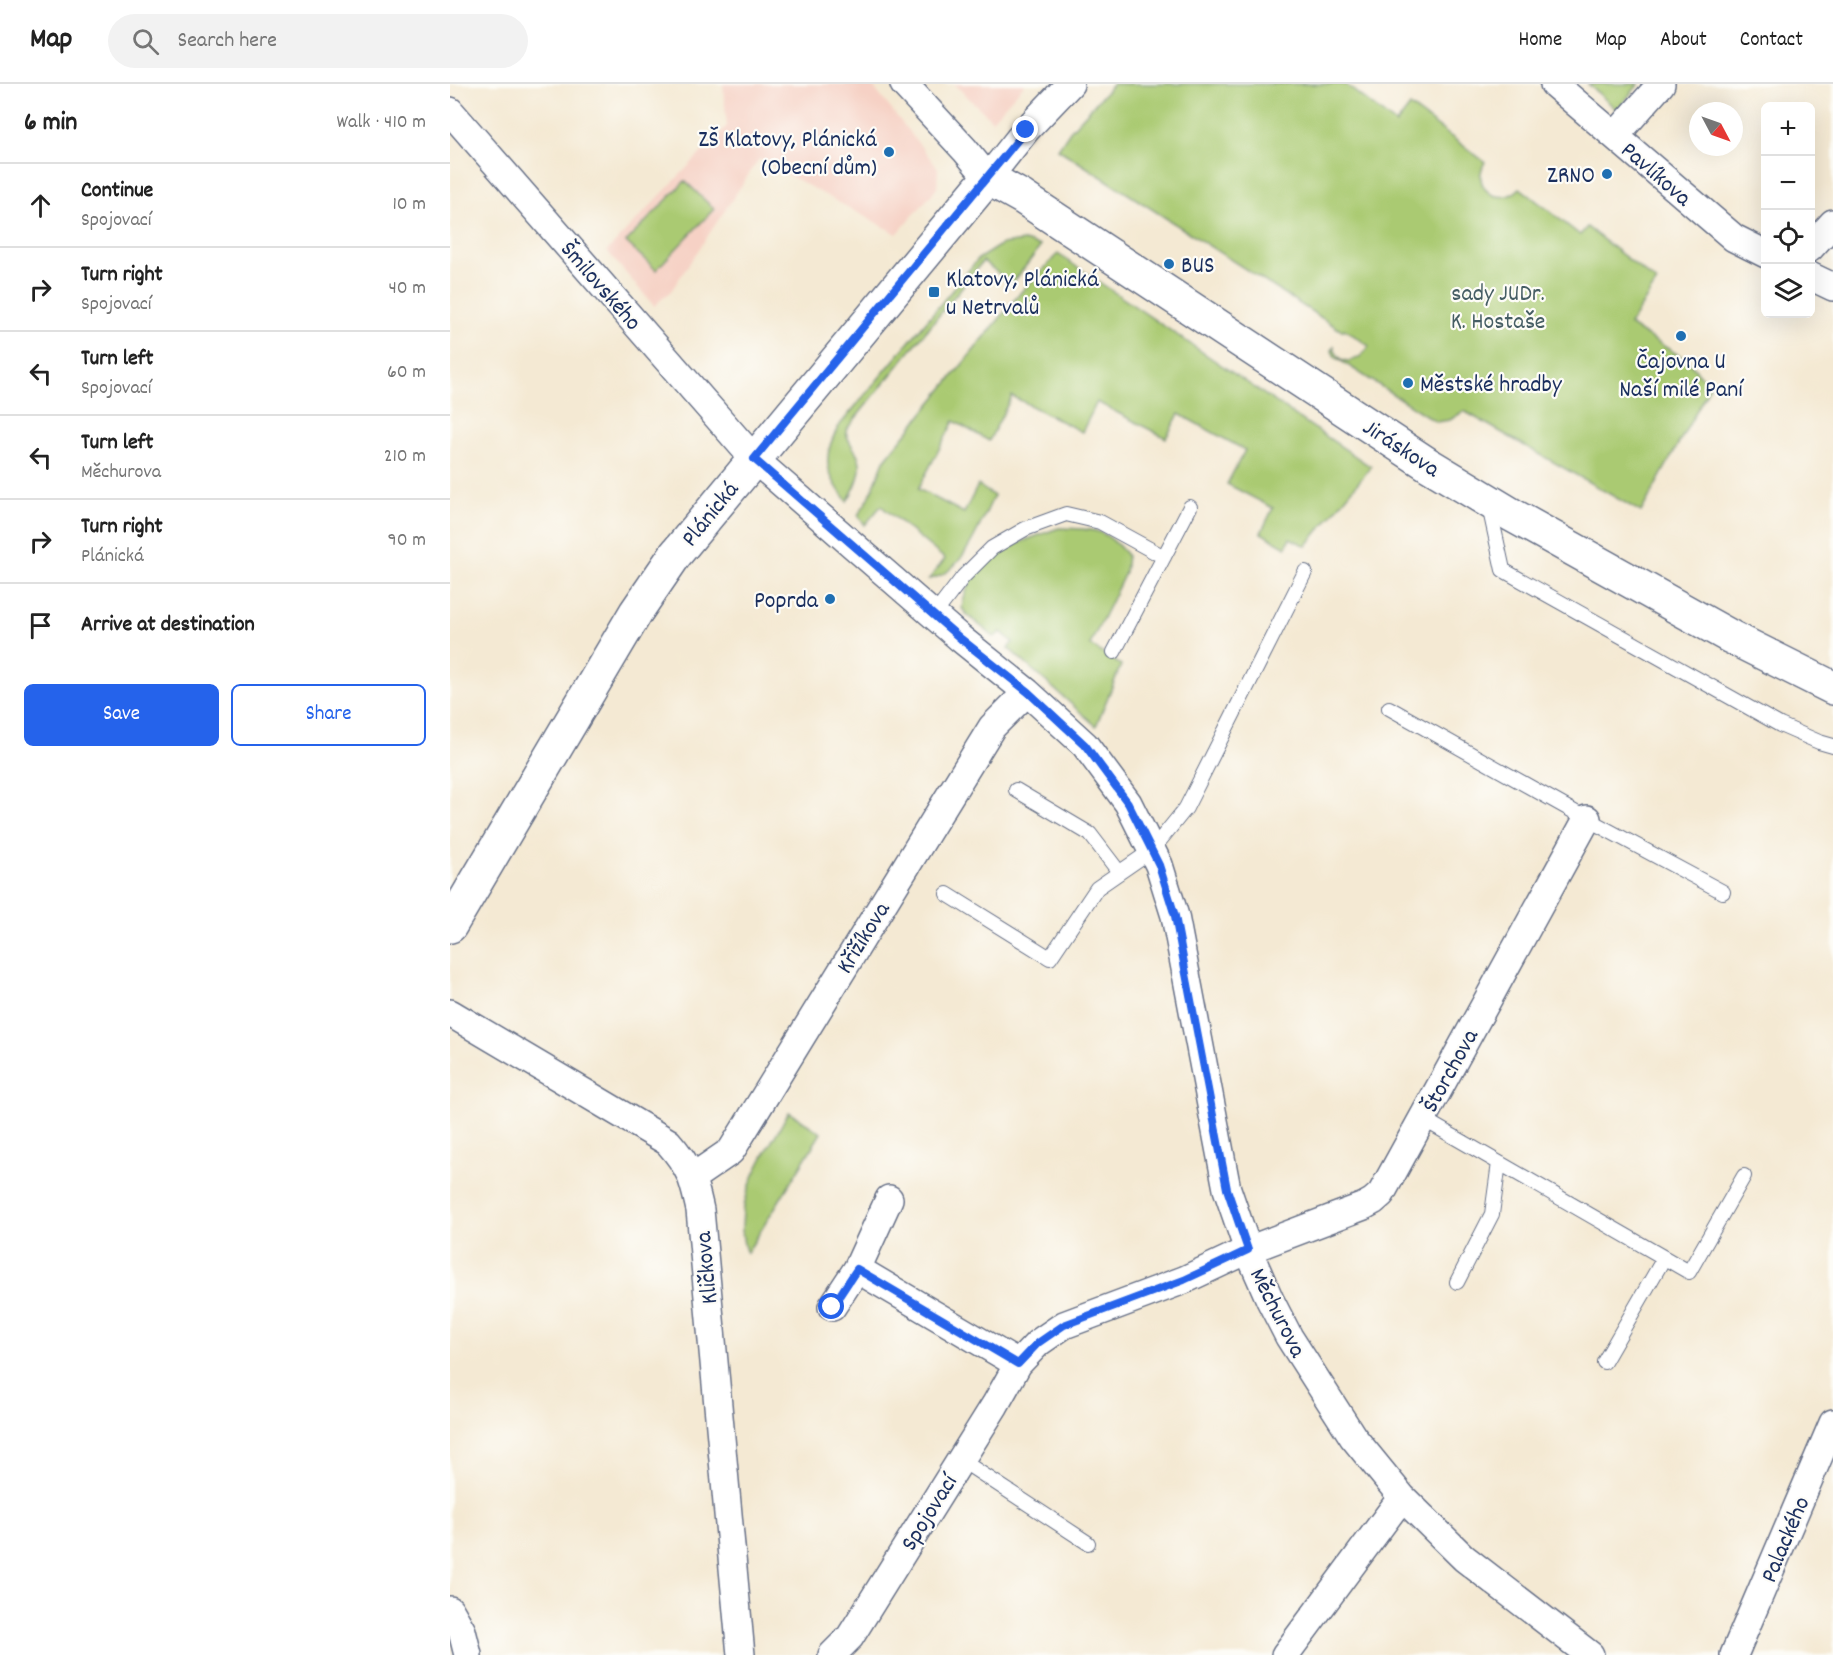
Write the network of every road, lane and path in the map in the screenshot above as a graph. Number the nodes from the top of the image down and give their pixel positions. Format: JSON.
{"nodes":[{"id":1,"x":904,"y":84,"type":"edge"},
{"id":2,"x":1070,"y":84,"type":"edge"},
{"id":3,"x":1554,"y":84,"type":"edge"},
{"id":4,"x":1661,"y":84,"type":"edge"},
{"id":5,"x":450,"y":111,"type":"edge"},
{"id":6,"x":1615,"y":136,"type":"junction"},
{"id":7,"x":988,"y":178,"type":"junction"},
{"id":8,"x":1833,"y":223,"type":"edge"},
{"id":9,"x":1815,"y":243,"type":"edge"},
{"id":10,"x":1761,"y":252,"type":"edge"},
{"id":11,"x":1815,"y":278,"type":"edge"},
{"id":12,"x":1833,"y":287,"type":"edge"},
{"id":13,"x":754,"y":459,"type":"junction"},
{"id":14,"x":1488,"y":501,"type":"junction"},
{"id":15,"x":1190,"y":507,"type":"dead end"},
{"id":16,"x":1164,"y":557,"type":"junction"},
{"id":17,"x":1305,"y":572,"type":"dead end"},
{"id":18,"x":934,"y":615,"type":"junction"},
{"id":19,"x":1114,"y":652,"type":"dead end"},
{"id":20,"x":1833,"y":688,"type":"edge"},
{"id":21,"x":1028,"y":692,"type":"junction"},
{"id":22,"x":1389,"y":708,"type":"dead end"},
{"id":23,"x":1833,"y":746,"type":"edge"},
{"id":24,"x":1016,"y":790,"type":"dead end"},
{"id":25,"x":1587,"y":819,"type":"junction"},
{"id":26,"x":1152,"y":850,"type":"junction"},
{"id":27,"x":1119,"y":872,"type":"junction"},
{"id":28,"x":1723,"y":892,"type":"dead end"},
{"id":29,"x":947,"y":894,"type":"dead end"},
{"id":30,"x":450,"y":926,"type":"edge"},
{"id":31,"x":450,"y":1013,"type":"edge"},
{"id":32,"x":1423,"y":1119,"type":"junction"},
{"id":33,"x":1499,"y":1163,"type":"junction"},
{"id":34,"x":1744,"y":1176,"type":"dead end"},
{"id":35,"x":693,"y":1177,"type":"junction"},
{"id":36,"x":889,"y":1199,"type":"dead end"},
{"id":37,"x":1248,"y":1250,"type":"junction"},
{"id":38,"x":1665,"y":1258,"type":"junction"},
{"id":39,"x":857,"y":1269,"type":"junction"},
{"id":40,"x":1457,"y":1282,"type":"dead end"},
{"id":41,"x":832,"y":1307,"type":"dead end"},
{"id":42,"x":1604,"y":1362,"type":"dead end"},
{"id":43,"x":1018,"y":1364,"type":"junction"},
{"id":44,"x":1833,"y":1423,"type":"edge"},
{"id":45,"x":961,"y":1460,"type":"junction"},
{"id":46,"x":1402,"y":1497,"type":"junction"},
{"id":47,"x":1088,"y":1543,"type":"dead end"},
{"id":48,"x":450,"y":1610,"type":"edge"},
{"id":49,"x":840,"y":1652,"type":"edge"},
{"id":50,"x":468,"y":1655,"type":"edge"},
{"id":51,"x":741,"y":1655,"type":"edge"},
{"id":52,"x":1285,"y":1655,"type":"edge"},
{"id":53,"x":1590,"y":1655,"type":"edge"},
{"id":54,"x":1734,"y":1655,"type":"edge"}],
"edges":[{"from":1,"to":7,"type":"street"},
{"from":2,"to":7,"type":"street","name":"Plánická"},
{"from":3,"to":6,"type":"street","name":"Pavlíkova"},
{"from":4,"to":6,"type":"street"},
{"from":5,"to":13,"type":"street","name":"Šmilovského"},
{"from":6,"to":10,"type":"street","name":"Pavlíkova"},
{"from":7,"to":13,"type":"main road","name":"Plánická"},
{"from":7,"to":14,"type":"main road","name":"Jiráskova"},
{"from":8,"to":9,"type":"street"},
{"from":11,"to":12,"type":"street"},
{"from":13,"to":18,"type":"street","name":"Měchurova"},
{"from":13,"to":30,"type":"main road","name":"Plánická"},
{"from":14,"to":20,"type":"main road","name":"Jiráskova"},
{"from":14,"to":23,"type":"lane"},
{"from":15,"to":16,"type":"lane"},
{"from":16,"to":18,"type":"lane"},
{"from":16,"to":19,"type":"lane"},
{"from":17,"to":26,"type":"lane"},
{"from":18,"to":21,"type":"street","name":"Měchurova"},
{"from":21,"to":26,"type":"street","name":"Měchurova"},
{"from":21,"to":35,"type":"street","name":"Křižíkova"},
{"from":22,"to":25,"type":"lane"},
{"from":24,"to":27,"type":"lane"},
{"from":25,"to":28,"type":"lane"},
{"from":25,"to":32,"type":"street","name":"Štorchova"},
{"from":26,"to":27,"type":"lane"},
{"from":26,"to":37,"type":"street","name":"Měchurova"},
{"from":27,"to":29,"type":"lane"},
{"from":31,"to":35,"type":"street","name":"Kličkova"},
{"from":32,"to":33,"type":"lane"},
{"from":32,"to":37,"type":"street","name":"Štorchova"},
{"from":33,"to":38,"type":"lane"},
{"from":33,"to":40,"type":"lane"},
{"from":34,"to":38,"type":"lane"},
{"from":35,"to":51,"type":"street","name":"Kličkova"},
{"from":36,"to":39,"type":"street"},
{"from":37,"to":43,"type":"street","name":"Spojovací"},
{"from":37,"to":46,"type":"street","name":"Měchurova"},
{"from":38,"to":42,"type":"lane"},
{"from":39,"to":41,"type":"street"},
{"from":39,"to":43,"type":"street"},
{"from":43,"to":45,"type":"street","name":"Spojovací"},
{"from":44,"to":54,"type":"street","name":"Palackého"},
{"from":45,"to":47,"type":"lane"},
{"from":45,"to":49,"type":"street","name":"Spojovací"},
{"from":46,"to":52,"type":"street"},
{"from":46,"to":53,"type":"street","name":"Měchurova"},
{"from":48,"to":50,"type":"street"}]}
